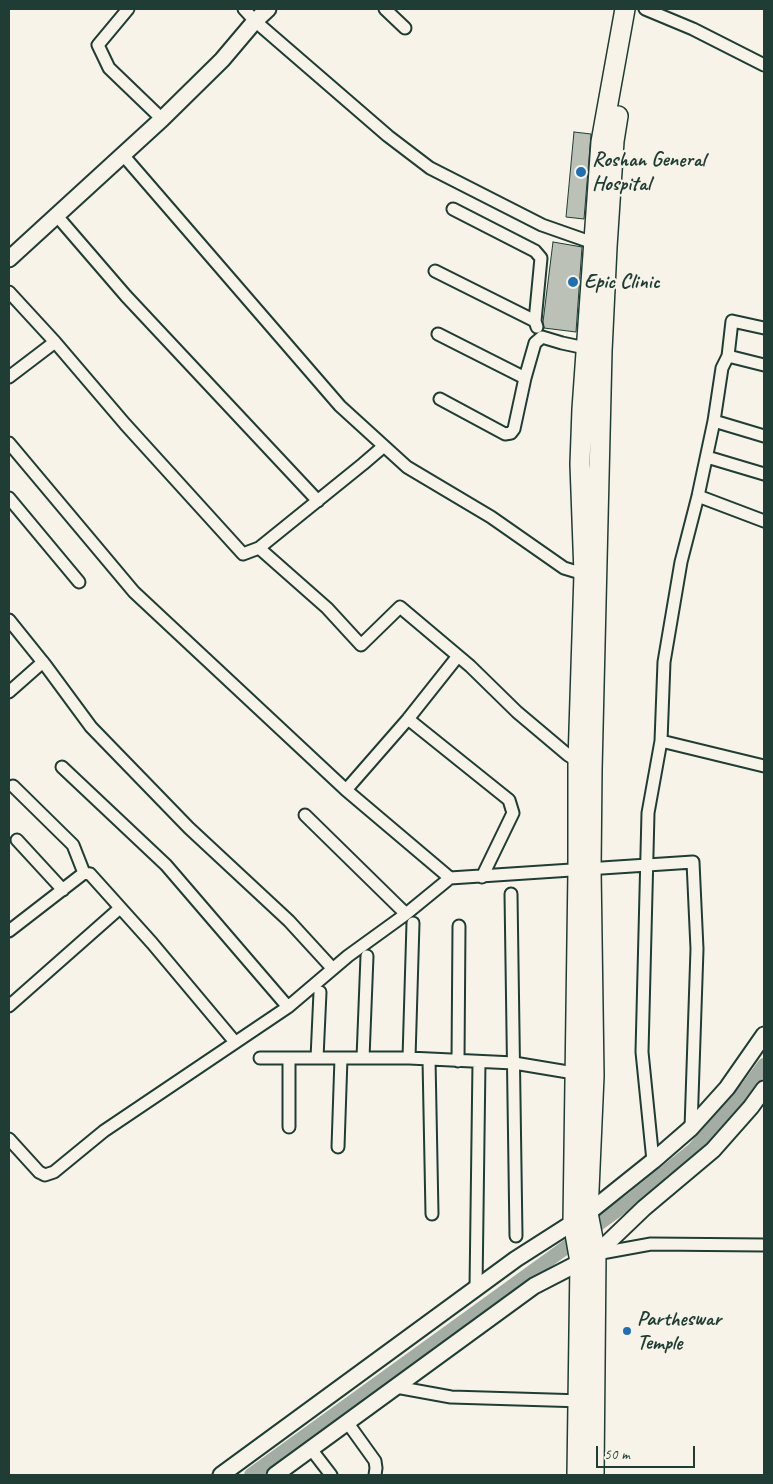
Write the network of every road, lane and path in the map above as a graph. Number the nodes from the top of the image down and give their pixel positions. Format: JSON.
{"nodes":[{"id":1,"x":128,"y":9,"type":"edge"},
{"id":2,"x":244,"y":9,"type":"edge"},
{"id":3,"x":268,"y":9,"type":"edge"},
{"id":4,"x":385,"y":9,"type":"edge"},
{"id":5,"x":624,"y":9,"type":"edge"},
{"id":6,"x":638,"y":9,"type":"edge"},
{"id":7,"x":645,"y":9,"type":"edge"},
{"id":8,"x":255,"y":21,"type":"junction"},
{"id":9,"x":405,"y":28,"type":"dead end"},
{"id":10,"x":764,"y":65,"type":"edge"},
{"id":11,"x":162,"y":119,"type":"junction"},
{"id":12,"x":123,"y":155,"type":"junction"},
{"id":13,"x":453,"y":209,"type":"dead end"},
{"id":14,"x":57,"y":216,"type":"junction"},
{"id":15,"x":600,"y":245,"type":"junction"},
{"id":16,"x":9,"y":259,"type":"edge"},
{"id":17,"x":435,"y":271,"type":"dead end"},
{"id":18,"x":9,"y":292,"type":"edge"},
{"id":19,"x":536,"y":322,"type":"junction"},
{"id":20,"x":764,"y":328,"type":"edge"},
{"id":21,"x":438,"y":334,"type":"dead end"},
{"id":22,"x":542,"y":337,"type":"junction"},
{"id":23,"x":55,"y":342,"type":"junction"},
{"id":24,"x":594,"y":349,"type":"junction"},
{"id":25,"x":728,"y":356,"type":"junction"},
{"id":26,"x":764,"y":365,"type":"edge"},
{"id":27,"x":9,"y":377,"type":"edge"},
{"id":28,"x":525,"y":378,"type":"junction"},
{"id":29,"x":440,"y":399,"type":"dead end"},
{"id":30,"x":714,"y":421,"type":"junction"},
{"id":31,"x":764,"y":436,"type":"edge"},
{"id":32,"x":9,"y":443,"type":"edge"},
{"id":33,"x":384,"y":446,"type":"junction"},
{"id":34,"x":707,"y":457,"type":"junction"},
{"id":35,"x":764,"y":474,"type":"edge"},
{"id":36,"x":698,"y":496,"type":"junction"},
{"id":37,"x":9,"y":498,"type":"edge"},
{"id":38,"x":318,"y":501,"type":"junction"},
{"id":39,"x":764,"y":521,"type":"edge"},
{"id":40,"x":259,"y":548,"type":"junction"},
{"id":41,"x":590,"y":576,"type":"junction"},
{"id":42,"x":79,"y":582,"type":"dead end"},
{"id":43,"x":9,"y":621,"type":"edge"},
{"id":44,"x":458,"y":656,"type":"junction"},
{"id":45,"x":43,"y":662,"type":"junction"},
{"id":46,"x":9,"y":692,"type":"edge"},
{"id":47,"x":408,"y":719,"type":"junction"},
{"id":48,"x":661,"y":741,"type":"junction"},
{"id":49,"x":62,"y":766,"type":"dead end"},
{"id":50,"x":585,"y":766,"type":"junction"},
{"id":51,"x":764,"y":766,"type":"edge"},
{"id":52,"x":13,"y":786,"type":"dead end"},
{"id":53,"x":346,"y":790,"type":"junction"},
{"id":54,"x":305,"y":815,"type":"dead end"},
{"id":55,"x":17,"y":840,"type":"dead end"},
{"id":56,"x":646,"y":866,"type":"junction"},
{"id":57,"x":585,"y":870,"type":"junction"},
{"id":58,"x":84,"y":873,"type":"junction"},
{"id":59,"x":482,"y":877,"type":"junction"},
{"id":60,"x":450,"y":878,"type":"junction"},
{"id":61,"x":62,"y":890,"type":"junction"},
{"id":62,"x":511,"y":894,"type":"dead end"},
{"id":63,"x":120,"y":908,"type":"junction"},
{"id":64,"x":409,"y":918,"type":"junction"},
{"id":65,"x":458,"y":926,"type":"dead end"},
{"id":66,"x":9,"y":931,"type":"edge"},
{"id":67,"x":367,"y":956,"type":"dead end"},
{"id":68,"x":333,"y":969,"type":"junction"},
{"id":69,"x":320,"y":992,"type":"dead end"},
{"id":70,"x":9,"y":1006,"type":"edge"},
{"id":71,"x":288,"y":1007,"type":"junction"},
{"id":72,"x":764,"y":1034,"type":"edge"},
{"id":73,"x":235,"y":1042,"type":"junction"},
{"id":74,"x":260,"y":1058,"type":"dead end"},
{"id":75,"x":289,"y":1058,"type":"junction"},
{"id":76,"x":317,"y":1058,"type":"junction"},
{"id":77,"x":341,"y":1058,"type":"junction"},
{"id":78,"x":363,"y":1058,"type":"junction"},
{"id":79,"x":409,"y":1058,"type":"junction"},
{"id":80,"x":429,"y":1059,"type":"junction"},
{"id":81,"x":458,"y":1061,"type":"junction"},
{"id":82,"x":479,"y":1062,"type":"junction"},
{"id":83,"x":514,"y":1063,"type":"junction"},
{"id":84,"x":574,"y":1073,"type":"junction"},
{"id":85,"x":594,"y":1076,"type":"junction"},
{"id":86,"x":764,"y":1090,"type":"edge"},
{"id":87,"x":289,"y":1127,"type":"dead end"},
{"id":88,"x":690,"y":1128,"type":"junction"},
{"id":89,"x":9,"y":1139,"type":"edge"},
{"id":90,"x":338,"y":1146,"type":"dead end"},
{"id":91,"x":653,"y":1161,"type":"junction"},
{"id":92,"x":432,"y":1214,"type":"dead end"},
{"id":93,"x":581,"y":1217,"type":"junction"},
{"id":94,"x":516,"y":1236,"type":"dead end"},
{"id":95,"x":764,"y":1245,"type":"edge"},
{"id":96,"x":587,"y":1251,"type":"junction"},
{"id":97,"x":476,"y":1288,"type":"junction"},
{"id":98,"x":396,"y":1387,"type":"junction"},
{"id":99,"x":586,"y":1401,"type":"junction"},
{"id":100,"x":347,"y":1422,"type":"junction"},
{"id":101,"x":312,"y":1449,"type":"junction"},
{"id":102,"x":221,"y":1475,"type":"edge"},
{"id":103,"x":275,"y":1475,"type":"edge"},
{"id":104,"x":331,"y":1475,"type":"edge"},
{"id":105,"x":374,"y":1475,"type":"edge"},
{"id":106,"x":577,"y":1475,"type":"edge"},
{"id":107,"x":594,"y":1475,"type":"edge"}],
"edges":[{"from":1,"to":11,"type":"street"},
{"from":2,"to":8,"type":"street"},
{"from":3,"to":8,"type":"street"},
{"from":4,"to":9,"type":"street"},
{"from":5,"to":15,"type":"main road"},
{"from":6,"to":15,"type":"main road"},
{"from":7,"to":10,"type":"street"},
{"from":8,"to":11,"type":"street"},
{"from":8,"to":15,"type":"street"},
{"from":11,"to":12,"type":"street"},
{"from":12,"to":14,"type":"street"},
{"from":12,"to":33,"type":"street"},
{"from":13,"to":19,"type":"street"},
{"from":14,"to":16,"type":"street"},
{"from":14,"to":38,"type":"street"},
{"from":15,"to":24,"type":"main road"},
{"from":17,"to":19,"type":"street"},
{"from":18,"to":23,"type":"street"},
{"from":19,"to":22,"type":"street"},
{"from":20,"to":25,"type":"street"},
{"from":21,"to":28,"type":"street"},
{"from":22,"to":24,"type":"street"},
{"from":22,"to":28,"type":"street"},
{"from":23,"to":27,"type":"street"},
{"from":23,"to":40,"type":"street"},
{"from":24,"to":41,"type":"main road"},
{"from":25,"to":26,"type":"street"},
{"from":25,"to":30,"type":"street"},
{"from":28,"to":29,"type":"street"},
{"from":30,"to":31,"type":"street"},
{"from":30,"to":34,"type":"street"},
{"from":32,"to":53,"type":"street"},
{"from":33,"to":38,"type":"street"},
{"from":33,"to":41,"type":"street"},
{"from":34,"to":35,"type":"street"},
{"from":34,"to":36,"type":"street"},
{"from":36,"to":39,"type":"street"},
{"from":36,"to":48,"type":"street"},
{"from":37,"to":42,"type":"street"},
{"from":38,"to":40,"type":"street"},
{"from":40,"to":44,"type":"street"},
{"from":41,"to":50,"type":"main road"},
{"from":43,"to":45,"type":"street"},
{"from":44,"to":47,"type":"street"},
{"from":44,"to":50,"type":"street"},
{"from":45,"to":46,"type":"street"},
{"from":45,"to":68,"type":"street"},
{"from":47,"to":53,"type":"street"},
{"from":47,"to":59,"type":"street"},
{"from":48,"to":51,"type":"street"},
{"from":48,"to":56,"type":"street"},
{"from":49,"to":71,"type":"street"},
{"from":50,"to":57,"type":"main road"},
{"from":52,"to":58,"type":"street"},
{"from":53,"to":60,"type":"street"},
{"from":54,"to":64,"type":"street"},
{"from":55,"to":61,"type":"street"},
{"from":56,"to":57,"type":"street"},
{"from":56,"to":88,"type":"street"},
{"from":56,"to":91,"type":"street"},
{"from":57,"to":59,"type":"street"},
{"from":57,"to":84,"type":"main road"},
{"from":57,"to":85,"type":"main road"},
{"from":58,"to":61,"type":"street"},
{"from":58,"to":63,"type":"street"},
{"from":59,"to":60,"type":"street"},
{"from":60,"to":64,"type":"street"},
{"from":61,"to":66,"type":"street"},
{"from":62,"to":83,"type":"street"},
{"from":63,"to":70,"type":"street"},
{"from":63,"to":73,"type":"street"},
{"from":64,"to":68,"type":"street"},
{"from":64,"to":79,"type":"street"},
{"from":65,"to":81,"type":"street"},
{"from":67,"to":78,"type":"street"},
{"from":68,"to":71,"type":"street"},
{"from":69,"to":76,"type":"street"},
{"from":71,"to":73,"type":"street"},
{"from":72,"to":88,"type":"street"},
{"from":73,"to":89,"type":"street"},
{"from":74,"to":75,"type":"street"},
{"from":75,"to":76,"type":"street"},
{"from":75,"to":87,"type":"street"},
{"from":76,"to":77,"type":"street"},
{"from":77,"to":78,"type":"street"},
{"from":77,"to":90,"type":"street"},
{"from":78,"to":79,"type":"street"},
{"from":79,"to":80,"type":"street"},
{"from":80,"to":81,"type":"street"},
{"from":80,"to":92,"type":"street"},
{"from":81,"to":82,"type":"street"},
{"from":82,"to":83,"type":"street"},
{"from":82,"to":97,"type":"street"},
{"from":83,"to":84,"type":"street"},
{"from":83,"to":94,"type":"street"},
{"from":84,"to":85,"type":"street"},
{"from":84,"to":93,"type":"main road"},
{"from":85,"to":93,"type":"main road"},
{"from":86,"to":96,"type":"street"},
{"from":88,"to":91,"type":"street"},
{"from":91,"to":93,"type":"street"},
{"from":93,"to":96,"type":"main road"},
{"from":93,"to":97,"type":"street"},
{"from":95,"to":96,"type":"street"},
{"from":96,"to":98,"type":"street"},
{"from":96,"to":99,"type":"main road"},
{"from":97,"to":102,"type":"street"},
{"from":98,"to":99,"type":"street"},
{"from":98,"to":100,"type":"street"},
{"from":99,"to":106,"type":"main road"},
{"from":99,"to":107,"type":"main road"},
{"from":100,"to":101,"type":"street"},
{"from":100,"to":105,"type":"street"},
{"from":101,"to":103,"type":"street"},
{"from":101,"to":104,"type":"street"}]}
